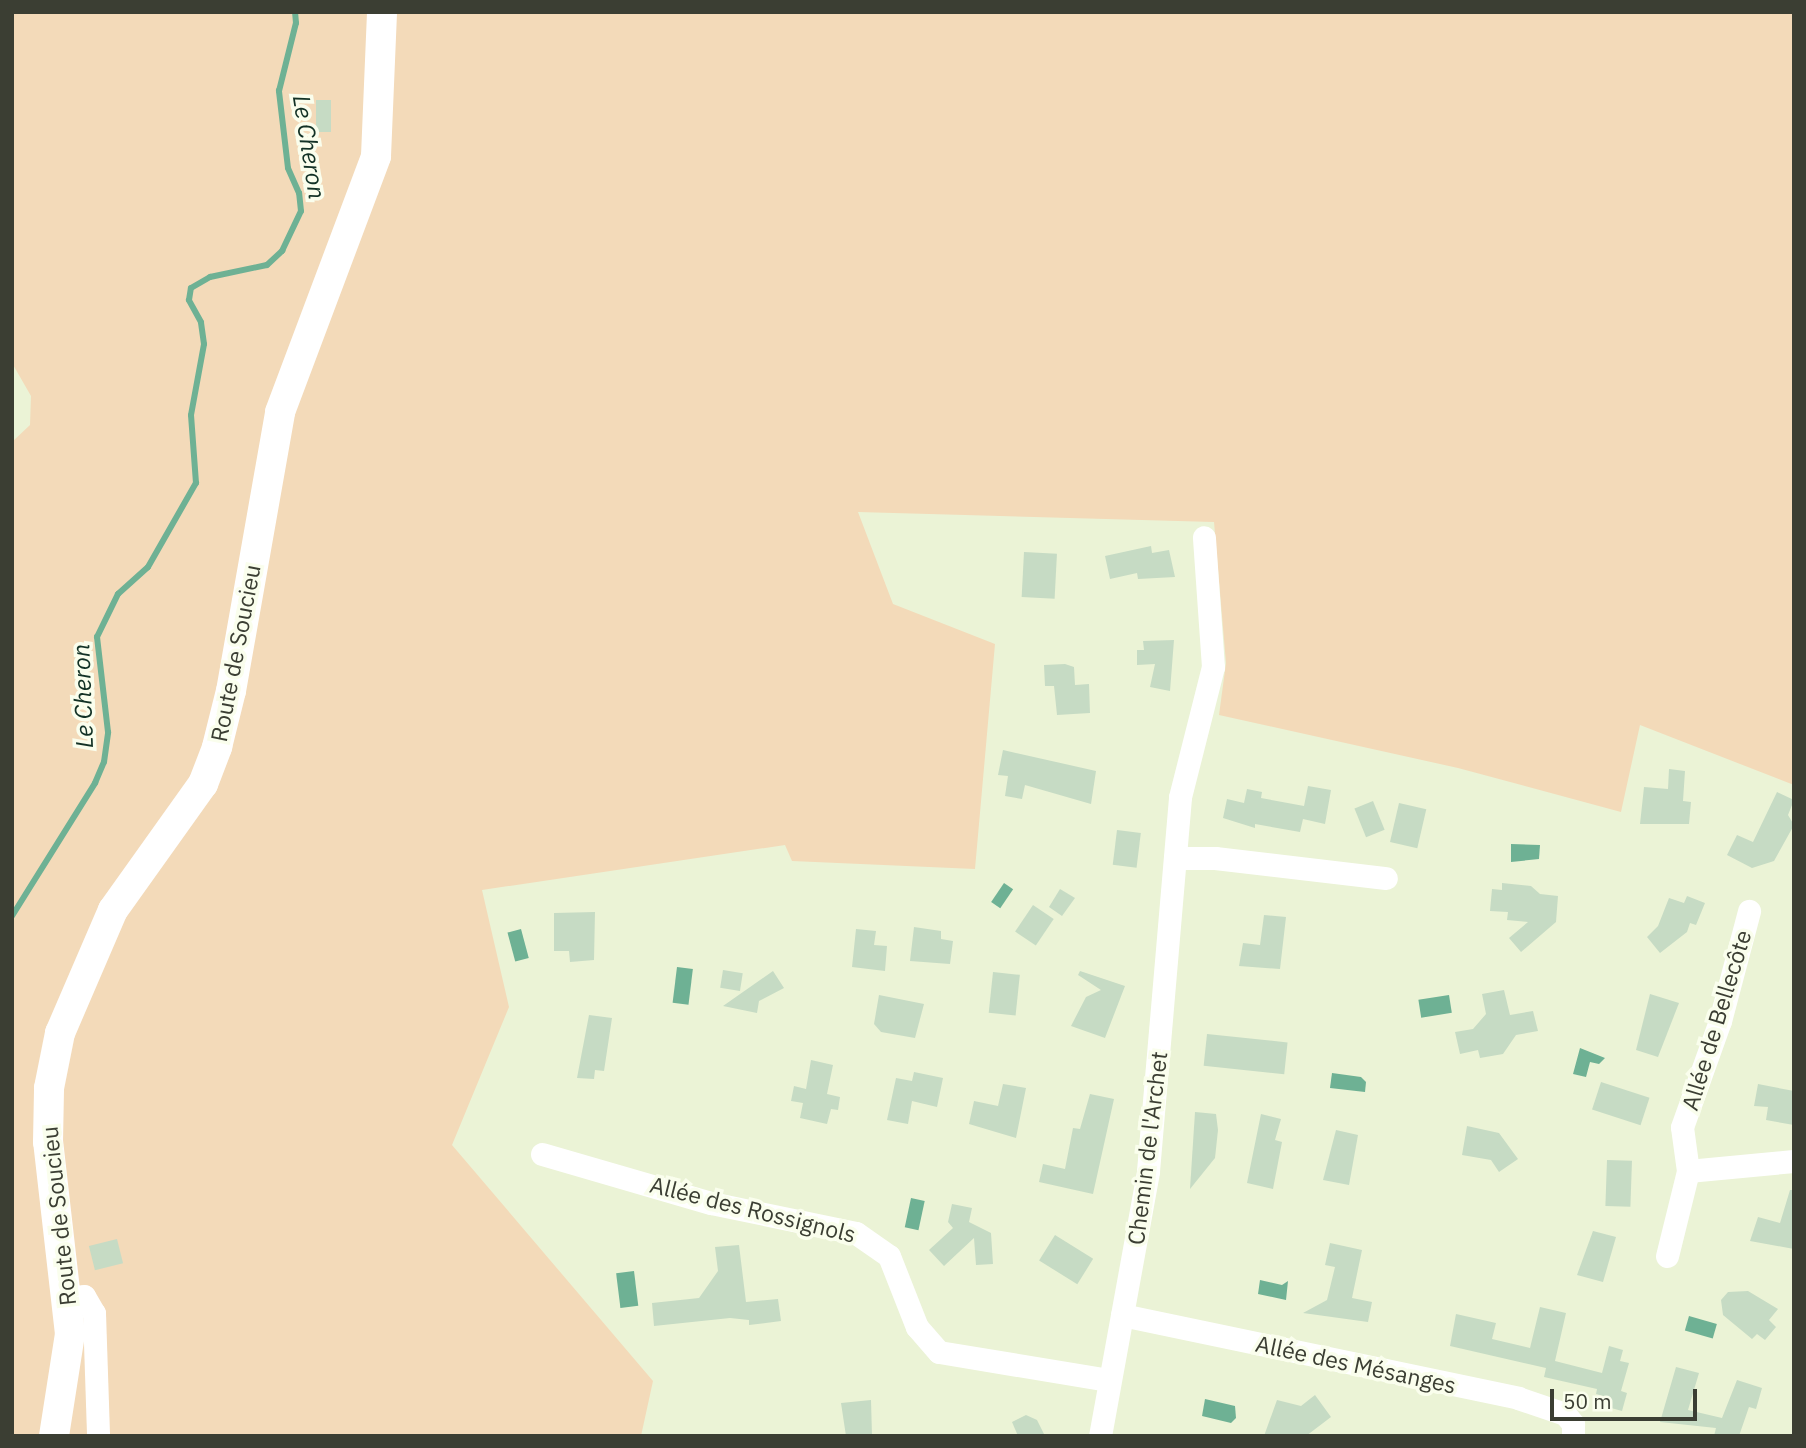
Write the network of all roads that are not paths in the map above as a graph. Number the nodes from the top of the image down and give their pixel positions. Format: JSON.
{"nodes":[{"id":1,"x":382,"y":12,"type":"edge"},
{"id":2,"x":1204,"y":537,"type":"dead end"},
{"id":3,"x":1175,"y":858,"type":"junction"},
{"id":4,"x":1386,"y":878,"type":"dead end"},
{"id":5,"x":1749,"y":911,"type":"dead end"},
{"id":6,"x":542,"y":1154,"type":"dead end"},
{"id":7,"x":1794,"y":1161,"type":"edge"},
{"id":8,"x":1688,"y":1171,"type":"junction"},
{"id":9,"x":1667,"y":1256,"type":"dead end"},
{"id":10,"x":67,"y":1297,"type":"junction"},
{"id":11,"x":1122,"y":1315,"type":"junction"},
{"id":12,"x":1108,"y":1380,"type":"junction"},
{"id":13,"x":54,"y":1436,"type":"edge"},
{"id":14,"x":98,"y":1436,"type":"edge"},
{"id":15,"x":1100,"y":1436,"type":"edge"},
{"id":16,"x":1573,"y":1436,"type":"edge"}],
"edges":[{"from":1,"to":10,"type":"street","name":"Route de Soucieu"},
{"from":2,"to":3,"type":"street","name":"Chemin de l'Archet"},
{"from":3,"to":4,"type":"street"},
{"from":3,"to":11,"type":"street","name":"Chemin de l'Archet"},
{"from":5,"to":8,"type":"street","name":"Allée de Bellecôte"},
{"from":6,"to":12,"type":"street","name":"Allée des Rossignols"},
{"from":7,"to":8,"type":"street"},
{"from":8,"to":9,"type":"street","name":"Allée de Bellecôte"},
{"from":10,"to":13,"type":"street","name":"Route de Soucieu"},
{"from":10,"to":14,"type":"street"},
{"from":11,"to":12,"type":"street","name":"Chemin de l'Archet"},
{"from":11,"to":16,"type":"street","name":"Allée des Mésanges"},
{"from":12,"to":15,"type":"street","name":"Chemin de l'Archet"}]}
